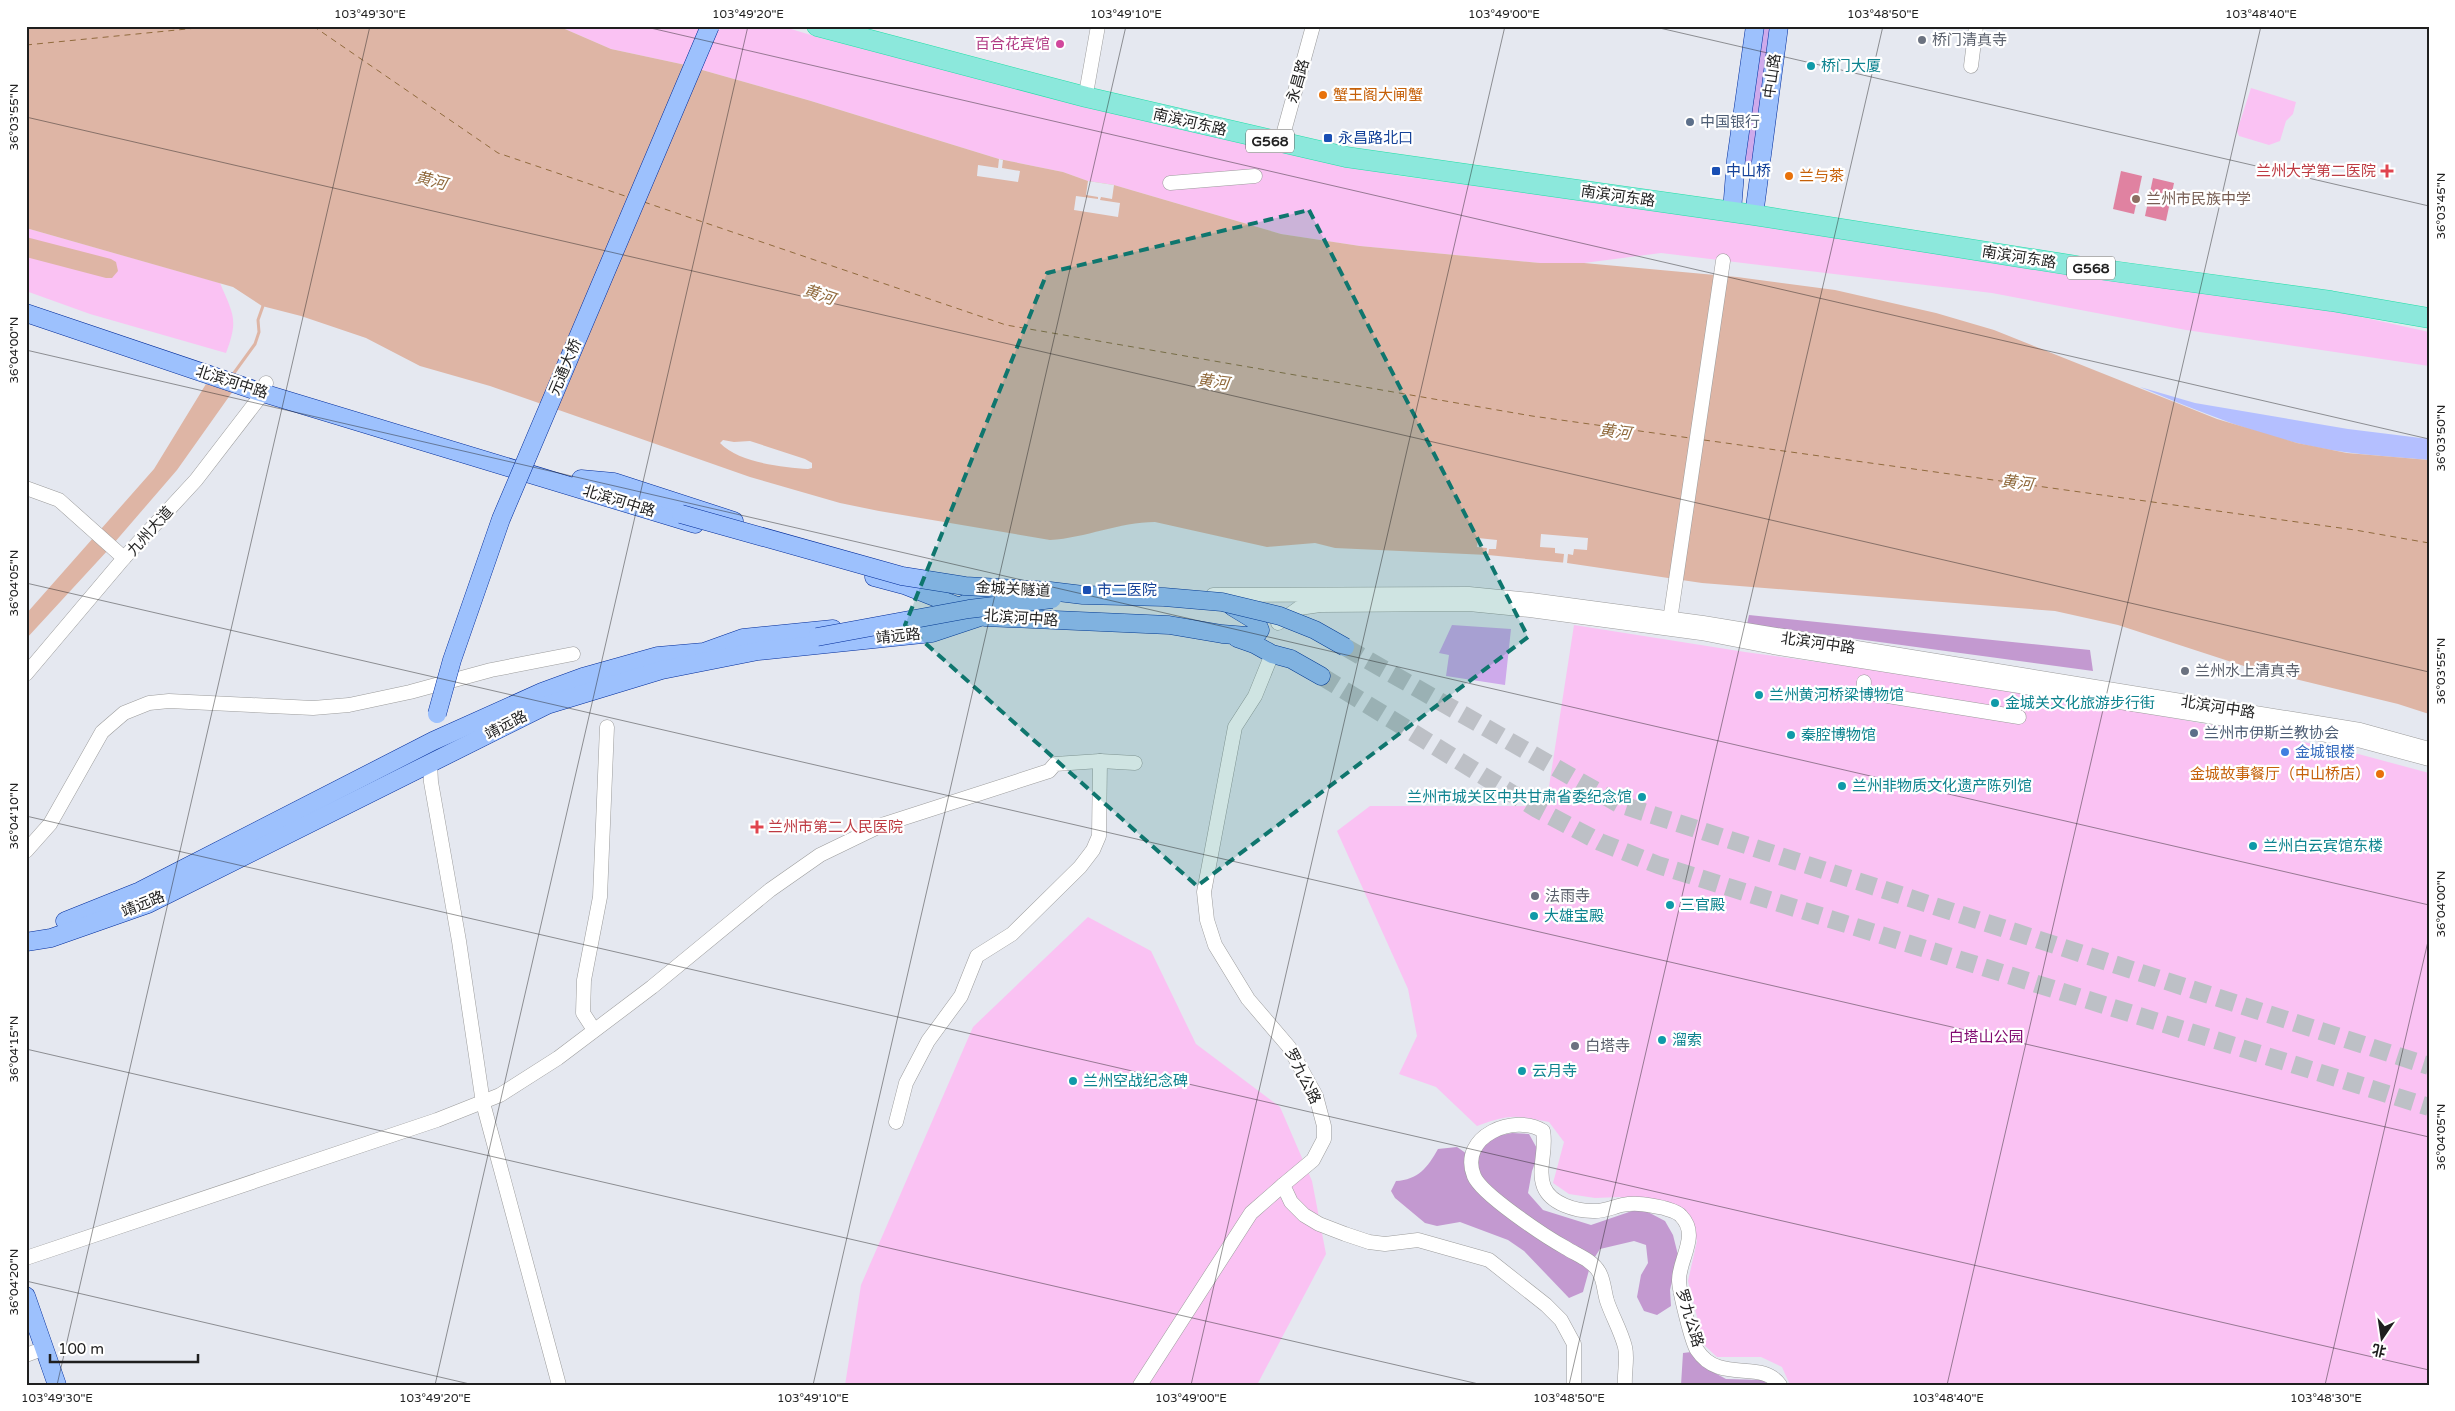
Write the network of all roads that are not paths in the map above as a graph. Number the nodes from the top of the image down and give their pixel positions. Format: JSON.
{"nodes":[{"id":1,"x":710,"y":26,"type":"edge"},
{"id":2,"x":818,"y":26,"type":"edge"},
{"id":3,"x":847,"y":26,"type":"edge"},
{"id":4,"x":1098,"y":26,"type":"edge"},
{"id":5,"x":1314,"y":26,"type":"edge"},
{"id":6,"x":1755,"y":26,"type":"edge"},
{"id":7,"x":1779,"y":26,"type":"edge"},
{"id":8,"x":1976,"y":26,"type":"edge"},
{"id":9,"x":1971,"y":66,"type":"dead end"},
{"id":10,"x":1087,"y":88,"type":"junction"},
{"id":11,"x":1283,"y":135,"type":"junction"},
{"id":12,"x":1255,"y":176,"type":"dead end"},
{"id":13,"x":1170,"y":184,"type":"dead end"},
{"id":14,"x":1732,"y":206,"type":"junction"},
{"id":15,"x":1755,"y":208,"type":"junction"},
{"id":16,"x":1723,"y":261,"type":"dead end"},
{"id":17,"x":26,"y":302,"type":"edge"},
{"id":18,"x":2429,"y":305,"type":"edge"},
{"id":19,"x":26,"y":313,"type":"edge"},
{"id":20,"x":2429,"y":318,"type":"edge"},
{"id":21,"x":219,"y":372,"type":"junction"},
{"id":22,"x":265,"y":388,"type":"junction"},
{"id":23,"x":581,"y":479,"type":"junction"},
{"id":24,"x":26,"y":488,"type":"edge"},
{"id":25,"x":121,"y":555,"type":"junction"},
{"id":26,"x":998,"y":590,"type":"junction"},
{"id":27,"x":1201,"y":595,"type":"junction"},
{"id":28,"x":1082,"y":596,"type":"junction"},
{"id":29,"x":1282,"y":596,"type":"junction"},
{"id":30,"x":958,"y":608,"type":"junction"},
{"id":31,"x":985,"y":618,"type":"junction"},
{"id":32,"x":1669,"y":624,"type":"junction"},
{"id":33,"x":1222,"y":634,"type":"junction"},
{"id":34,"x":1345,"y":647,"type":"tunnel mouth"},
{"id":35,"x":704,"y":652,"type":"junction"},
{"id":36,"x":573,"y":654,"type":"dead end"},
{"id":37,"x":1272,"y":654,"type":"junction"},
{"id":38,"x":26,"y":674,"type":"edge"},
{"id":39,"x":1321,"y":676,"type":"tunnel mouth"},
{"id":40,"x":1864,"y":682,"type":"dead end"},
{"id":41,"x":2126,"y":698,"type":"junction"},
{"id":42,"x":2019,"y":717,"type":"dead end"},
{"id":43,"x":607,"y":727,"type":"dead end"},
{"id":44,"x":433,"y":741,"type":"junction"},
{"id":45,"x":2429,"y":748,"type":"edge"},
{"id":46,"x":2429,"y":759,"type":"edge"},
{"id":47,"x":1100,"y":761,"type":"junction"},
{"id":48,"x":430,"y":763,"type":"junction"},
{"id":49,"x":1135,"y":763,"type":"dead end"},
{"id":50,"x":26,"y":851,"type":"edge"},
{"id":51,"x":26,"y":930,"type":"edge"},
{"id":52,"x":26,"y":942,"type":"edge"},
{"id":53,"x":594,"y":1030,"type":"junction"},
{"id":54,"x":483,"y":1103,"type":"junction"},
{"id":55,"x":896,"y":1122,"type":"dead end"},
{"id":56,"x":1283,"y":1185,"type":"junction"},
{"id":57,"x":26,"y":1258,"type":"edge"},
{"id":58,"x":26,"y":1296,"type":"edge"},
{"id":59,"x":26,"y":1324,"type":"edge"},
{"id":60,"x":36,"y":1351,"type":"edge"},
{"id":61,"x":49,"y":1385,"type":"edge"},
{"id":62,"x":57,"y":1385,"type":"edge"},
{"id":63,"x":559,"y":1385,"type":"edge"},
{"id":64,"x":1140,"y":1385,"type":"edge"},
{"id":65,"x":1574,"y":1385,"type":"edge"},
{"id":66,"x":1625,"y":1385,"type":"edge"},
{"id":67,"x":1780,"y":1385,"type":"edge"}],
"edges":[{"from":1,"to":44,"type":"main road","name":"元通大桥","bridge":true},
{"from":2,"to":14,"type":"highway","name":"南滨河东路","number":"G568"},
{"from":3,"to":10,"type":"highway","name":"南滨河东路","number":"G568"},
{"from":4,"to":10,"type":"street"},
{"from":5,"to":11,"type":"street","name":"永昌路"},
{"from":6,"to":14,"type":"main road","name":"中山路"},
{"from":7,"to":15,"type":"main road","name":"中山路"},
{"from":8,"to":9,"type":"street"},
{"from":10,"to":11,"type":"highway","name":"南滨河东路","number":"G568"},
{"from":11,"to":14,"type":"highway","name":"南滨河东路","number":"G568"},
{"from":12,"to":13,"type":"street"},
{"from":14,"to":15,"type":"highway","name":"南滨河东路","number":"G568"},
{"from":15,"to":18,"type":"highway","name":"南滨河东路","number":"G568"},
{"from":15,"to":20,"type":"highway","name":"南滨河东路","number":"G568"},
{"from":16,"to":32,"type":"street"},
{"from":17,"to":21,"type":"main road","name":"北滨河中路"},
{"from":19,"to":21,"type":"main road","name":"北滨河中路"},
{"from":21,"to":22,"type":"main road","name":"北滨河中路"},
{"from":22,"to":23,"type":"main road","name":"北滨河中路"},
{"from":22,"to":25,"type":"street","name":"九州大道"},
{"from":22,"to":30,"type":"main road","name":"北滨河中路"},
{"from":23,"to":26,"type":"main road"},
{"from":23,"to":28,"type":"main road","name":"金城关隧道","bridge":true},
{"from":24,"to":25,"type":"street"},
{"from":25,"to":38,"type":"street","name":"九州大道"},
{"from":26,"to":27,"type":"main road"},
{"from":26,"to":30,"type":"main road","name":"靖远路"},
{"from":26,"to":31,"type":"main road"},
{"from":27,"to":29,"type":"street","name":"北滨河中路"},
{"from":27,"to":33,"type":"main road"},
{"from":28,"to":34,"type":"main road","name":"金城关隧道","bridge":true},
{"from":28,"to":35,"type":"main road","bridge":true},
{"from":29,"to":32,"type":"street","name":"北滨河中路"},
{"from":29,"to":32,"type":"street","name":"北滨河中路"},
{"from":30,"to":31,"type":"main road","name":"北滨河中路"},
{"from":30,"to":35,"type":"main road","name":"靖远路"},
{"from":31,"to":33,"type":"main road","name":"北滨河中路"},
{"from":31,"to":48,"type":"main road","name":"靖远路"},
{"from":32,"to":41,"type":"street","name":"北滨河中路"},
{"from":33,"to":37,"type":"main road"},
{"from":35,"to":44,"type":"main road","name":"靖远路"},
{"from":36,"to":50,"type":"street"},
{"from":37,"to":39,"type":"main road"},
{"from":37,"to":56,"type":"street","name":"罗九公路"},
{"from":40,"to":42,"type":"street"},
{"from":41,"to":45,"type":"street","name":"北滨河中路"},
{"from":41,"to":46,"type":"street","name":"北滨河中路"},
{"from":43,"to":53,"type":"street"},
{"from":44,"to":48,"type":"main road","name":"元通大桥"},
{"from":44,"to":51,"type":"main road","name":"靖远路"},
{"from":47,"to":49,"type":"street"},
{"from":47,"to":53,"type":"street"},
{"from":47,"to":55,"type":"street"},
{"from":48,"to":52,"type":"main road","name":"靖远路"},
{"from":48,"to":54,"type":"street"},
{"from":53,"to":54,"type":"street"},
{"from":54,"to":57,"type":"street"},
{"from":54,"to":63,"type":"street"},
{"from":56,"to":64,"type":"street","name":"罗九公路"},
{"from":56,"to":65,"type":"street"},
{"from":58,"to":60,"type":"main road"},
{"from":59,"to":60,"type":"main road"},
{"from":60,"to":61,"type":"main road"},
{"from":60,"to":62,"type":"main road"},
{"from":66,"to":67,"type":"street","name":"罗九公路"}]}
